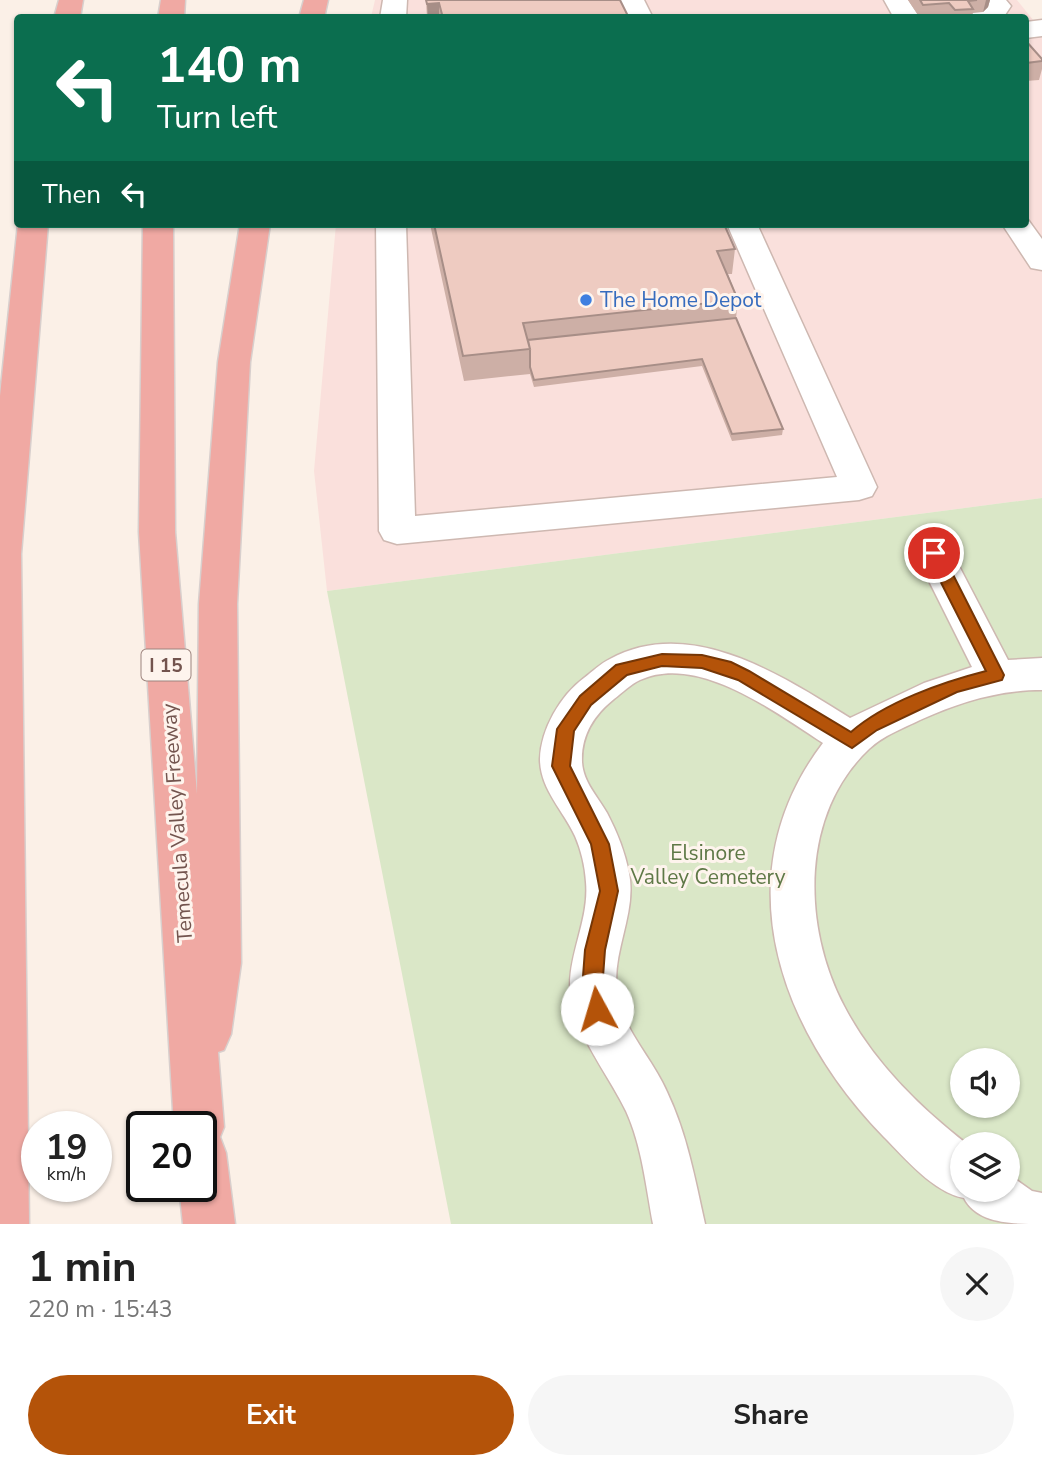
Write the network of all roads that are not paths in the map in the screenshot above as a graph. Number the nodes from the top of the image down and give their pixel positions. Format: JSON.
{"nodes":[{"id":1,"x":993,"y":0,"type":"edge"},
{"id":2,"x":883,"y":8,"type":"edge"},
{"id":3,"x":904,"y":14,"type":"edge"},
{"id":4,"x":989,"y":14,"type":"edge"},
{"id":5,"x":33,"y":228,"type":"edge"},
{"id":6,"x":158,"y":228,"type":"edge"},
{"id":7,"x":254,"y":228,"type":"edge"},
{"id":8,"x":391,"y":228,"type":"edge"},
{"id":9,"x":744,"y":228,"type":"edge"},
{"id":10,"x":1020,"y":228,"type":"edge"},
{"id":11,"x":1042,"y":261,"type":"edge"},
{"id":12,"x":1,"y":543,"type":"edge"},
{"id":13,"x":934,"y":553,"type":"dead end"},
{"id":14,"x":1042,"y":674,"type":"edge"},
{"id":15,"x":996,"y":675,"type":"junction"},
{"id":16,"x":852,"y":741,"type":"junction"},
{"id":17,"x":198,"y":1111,"type":"edge"},
{"id":18,"x":201,"y":1111,"type":"edge"},
{"id":19,"x":950,"y":1164,"type":"edge"},
{"id":20,"x":207,"y":1202,"type":"edge"},
{"id":21,"x":3,"y":1224,"type":"edge"},
{"id":22,"x":209,"y":1224,"type":"edge"},
{"id":23,"x":679,"y":1224,"type":"edge"}],
"edges":[{"from":1,"to":4,"type":"lane"},
{"from":2,"to":3,"type":"lane"},
{"from":5,"to":12,"type":"highway"},
{"from":6,"to":17,"type":"highway","name":"Temecula Valley Freeway","number":"I 15"},
{"from":7,"to":18,"type":"highway"},
{"from":8,"to":9,"type":"lane"},
{"from":10,"to":11,"type":"lane"},
{"from":12,"to":21,"type":"highway"},
{"from":13,"to":15,"type":"lane"},
{"from":14,"to":15,"type":"lane"},
{"from":15,"to":16,"type":"lane"},
{"from":16,"to":19,"type":"lane"},
{"from":16,"to":23,"type":"lane"},
{"from":20,"to":22,"type":"highway","name":"Temecula Valley Freeway","number":"I 15"}]}
